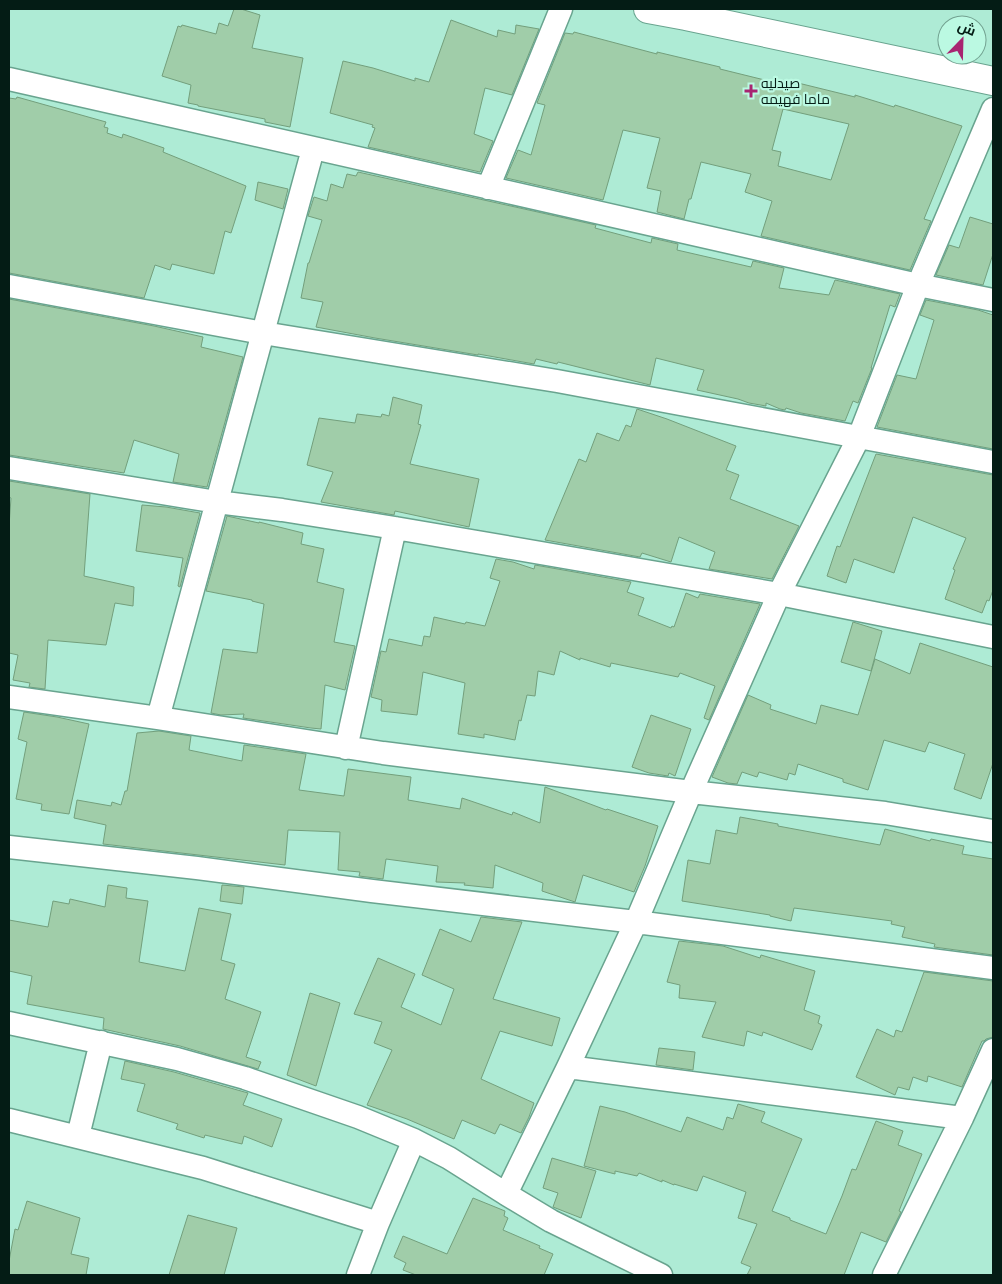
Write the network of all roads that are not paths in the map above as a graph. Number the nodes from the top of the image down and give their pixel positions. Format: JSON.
{"nodes":[{"id":1,"x":561,"y":9,"type":"edge"},
{"id":2,"x":648,"y":9,"type":"edge"},
{"id":3,"x":687,"y":12,"type":"edge"},
{"id":4,"x":9,"y":79,"type":"edge"},
{"id":5,"x":993,"y":81,"type":"edge"},
{"id":6,"x":993,"y":109,"type":"edge"},
{"id":7,"x":313,"y":149,"type":"junction"},
{"id":8,"x":488,"y":188,"type":"junction"},
{"id":9,"x":918,"y":285,"type":"junction"},
{"id":10,"x":9,"y":286,"type":"edge"},
{"id":11,"x":993,"y":300,"type":"edge"},
{"id":12,"x":263,"y":333,"type":"junction"},
{"id":13,"x":860,"y":437,"type":"junction"},
{"id":14,"x":993,"y":462,"type":"edge"},
{"id":15,"x":9,"y":468,"type":"edge"},
{"id":16,"x":217,"y":502,"type":"junction"},
{"id":17,"x":395,"y":528,"type":"junction"},
{"id":18,"x":779,"y":594,"type":"junction"},
{"id":19,"x":993,"y":637,"type":"edge"},
{"id":20,"x":9,"y":697,"type":"edge"},
{"id":21,"x":158,"y":718,"type":"junction"},
{"id":22,"x":346,"y":748,"type":"junction"},
{"id":23,"x":691,"y":792,"type":"junction"},
{"id":24,"x":993,"y":832,"type":"edge"},
{"id":25,"x":9,"y":848,"type":"edge"},
{"id":26,"x":636,"y":922,"type":"junction"},
{"id":27,"x":993,"y":968,"type":"edge"},
{"id":28,"x":9,"y":1023,"type":"edge"},
{"id":29,"x":101,"y":1042,"type":"junction"},
{"id":30,"x":993,"y":1050,"type":"edge"},
{"id":31,"x":568,"y":1068,"type":"junction"},
{"id":32,"x":962,"y":1118,"type":"junction"},
{"id":33,"x":9,"y":1120,"type":"edge"},
{"id":34,"x":78,"y":1136,"type":"junction"},
{"id":35,"x":414,"y":1140,"type":"junction"},
{"id":36,"x":506,"y":1194,"type":"junction"},
{"id":37,"x":378,"y":1222,"type":"junction"},
{"id":38,"x":358,"y":1275,"type":"edge"},
{"id":39,"x":661,"y":1275,"type":"edge"},
{"id":40,"x":884,"y":1275,"type":"edge"}],
"edges":[{"from":1,"to":8,"type":"street"},
{"from":2,"to":3,"type":"street"},
{"from":3,"to":5,"type":"street"},
{"from":4,"to":7,"type":"street"},
{"from":6,"to":9,"type":"street"},
{"from":7,"to":8,"type":"street"},
{"from":7,"to":12,"type":"street"},
{"from":8,"to":9,"type":"street"},
{"from":9,"to":11,"type":"street"},
{"from":9,"to":13,"type":"street"},
{"from":10,"to":12,"type":"street"},
{"from":12,"to":13,"type":"street"},
{"from":12,"to":16,"type":"street"},
{"from":13,"to":14,"type":"street"},
{"from":13,"to":18,"type":"street"},
{"from":15,"to":16,"type":"street"},
{"from":16,"to":17,"type":"street"},
{"from":16,"to":21,"type":"street"},
{"from":17,"to":18,"type":"street"},
{"from":17,"to":22,"type":"street"},
{"from":18,"to":19,"type":"street"},
{"from":18,"to":23,"type":"street"},
{"from":20,"to":21,"type":"street"},
{"from":21,"to":22,"type":"street"},
{"from":22,"to":23,"type":"street"},
{"from":23,"to":24,"type":"street"},
{"from":23,"to":26,"type":"street"},
{"from":25,"to":26,"type":"street"},
{"from":26,"to":27,"type":"street"},
{"from":26,"to":31,"type":"street"},
{"from":28,"to":29,"type":"street"},
{"from":29,"to":34,"type":"street"},
{"from":29,"to":35,"type":"street"},
{"from":30,"to":32,"type":"street"},
{"from":31,"to":32,"type":"street"},
{"from":31,"to":36,"type":"street"},
{"from":32,"to":40,"type":"street"},
{"from":33,"to":34,"type":"street"},
{"from":34,"to":37,"type":"street"},
{"from":35,"to":36,"type":"street"},
{"from":35,"to":37,"type":"street"},
{"from":36,"to":39,"type":"street"},
{"from":37,"to":38,"type":"street"}]}
